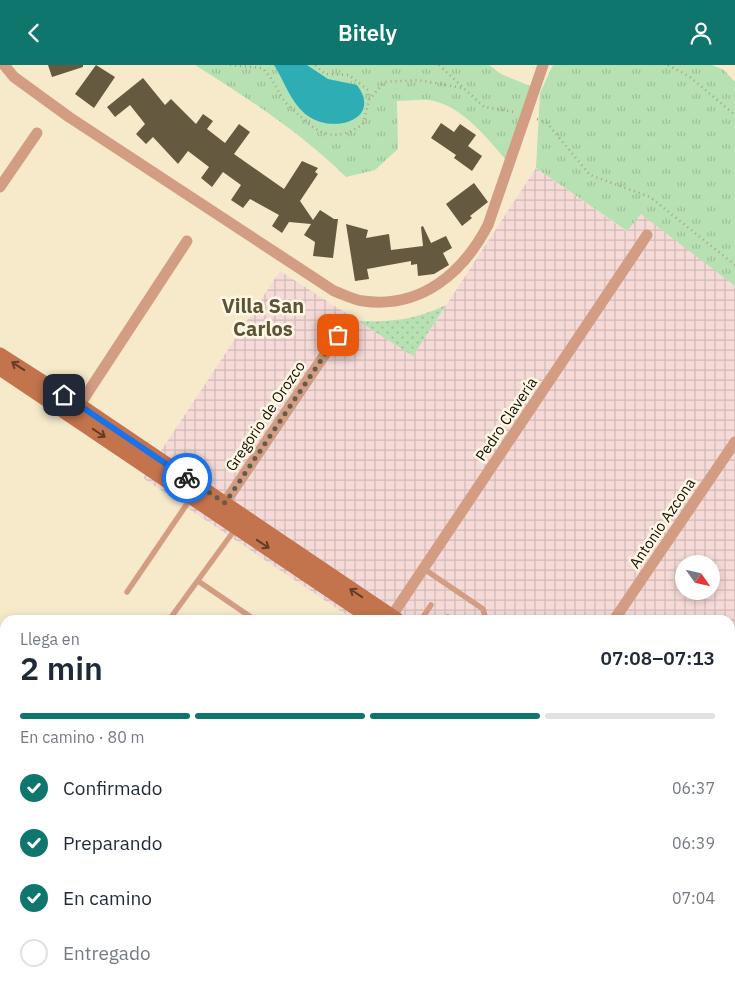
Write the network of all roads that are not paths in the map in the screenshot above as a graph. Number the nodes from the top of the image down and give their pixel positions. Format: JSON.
{"nodes":[{"id":1,"x":4,"y":65,"type":"edge"},
{"id":2,"x":544,"y":65,"type":"edge"},
{"id":3,"x":37,"y":133,"type":"dead end"},
{"id":4,"x":0,"y":187,"type":"edge"},
{"id":5,"x":647,"y":235,"type":"dead end"},
{"id":6,"x":187,"y":241,"type":"dead end"},
{"id":7,"x":338,"y":335,"type":"dead end"},
{"id":8,"x":0,"y":355,"type":"edge"},
{"id":9,"x":0,"y":368,"type":"edge"},
{"id":10,"x":76,"y":411,"type":"junction"},
{"id":11,"x":735,"y":442,"type":"edge"},
{"id":12,"x":192,"y":497,"type":"junction"},
{"id":13,"x":221,"y":508,"type":"junction"},
{"id":14,"x":237,"y":527,"type":"junction"},
{"id":15,"x":424,"y":569,"type":"junction"},
{"id":16,"x":198,"y":581,"type":"junction"},
{"id":17,"x":446,"y":583,"type":"junction"},
{"id":18,"x":441,"y":590,"type":"dead end"},
{"id":19,"x":127,"y":592,"type":"dead end"},
{"id":20,"x":463,"y":595,"type":"junction"},
{"id":21,"x":459,"y":601,"type":"dead end"},
{"id":22,"x":431,"y":605,"type":"dead end"},
{"id":23,"x":173,"y":615,"type":"edge"},
{"id":24,"x":248,"y":615,"type":"edge"},
{"id":25,"x":367,"y":615,"type":"edge"},
{"id":26,"x":386,"y":615,"type":"edge"},
{"id":27,"x":395,"y":615,"type":"edge"},
{"id":28,"x":424,"y":615,"type":"edge"},
{"id":29,"x":485,"y":615,"type":"edge"},
{"id":30,"x":617,"y":615,"type":"edge"}],
"edges":[{"from":1,"to":2,"type":"street"},
{"from":3,"to":4,"type":"street"},
{"from":5,"to":15,"type":"street","name":"Pedro Clavería"},
{"from":6,"to":10,"type":"street"},
{"from":7,"to":13,"type":"street","name":"Gregorio de Orozco"},
{"from":10,"to":8,"type":"main road","one_way":true},
{"from":9,"to":10,"type":"main road"},
{"from":10,"to":12,"type":"main road","one_way":true},
{"from":10,"to":13,"type":"main road"},
{"from":11,"to":30,"type":"street","name":"Antonio Azcona"},
{"from":12,"to":13,"type":"main road"},
{"from":12,"to":19,"type":"lane"},
{"from":13,"to":14,"type":"main road"},
{"from":26,"to":13,"type":"main road","one_way":true},
{"from":14,"to":16,"type":"lane"},
{"from":14,"to":25,"type":"main road","one_way":true},
{"from":15,"to":17,"type":"lane"},
{"from":15,"to":27,"type":"street","name":"Pedro Clavería"},
{"from":16,"to":23,"type":"lane"},
{"from":16,"to":24,"type":"lane"},
{"from":17,"to":18,"type":"lane"},
{"from":17,"to":20,"type":"lane"},
{"from":20,"to":21,"type":"lane"},
{"from":20,"to":29,"type":"lane"},
{"from":22,"to":28,"type":"lane"}]}
